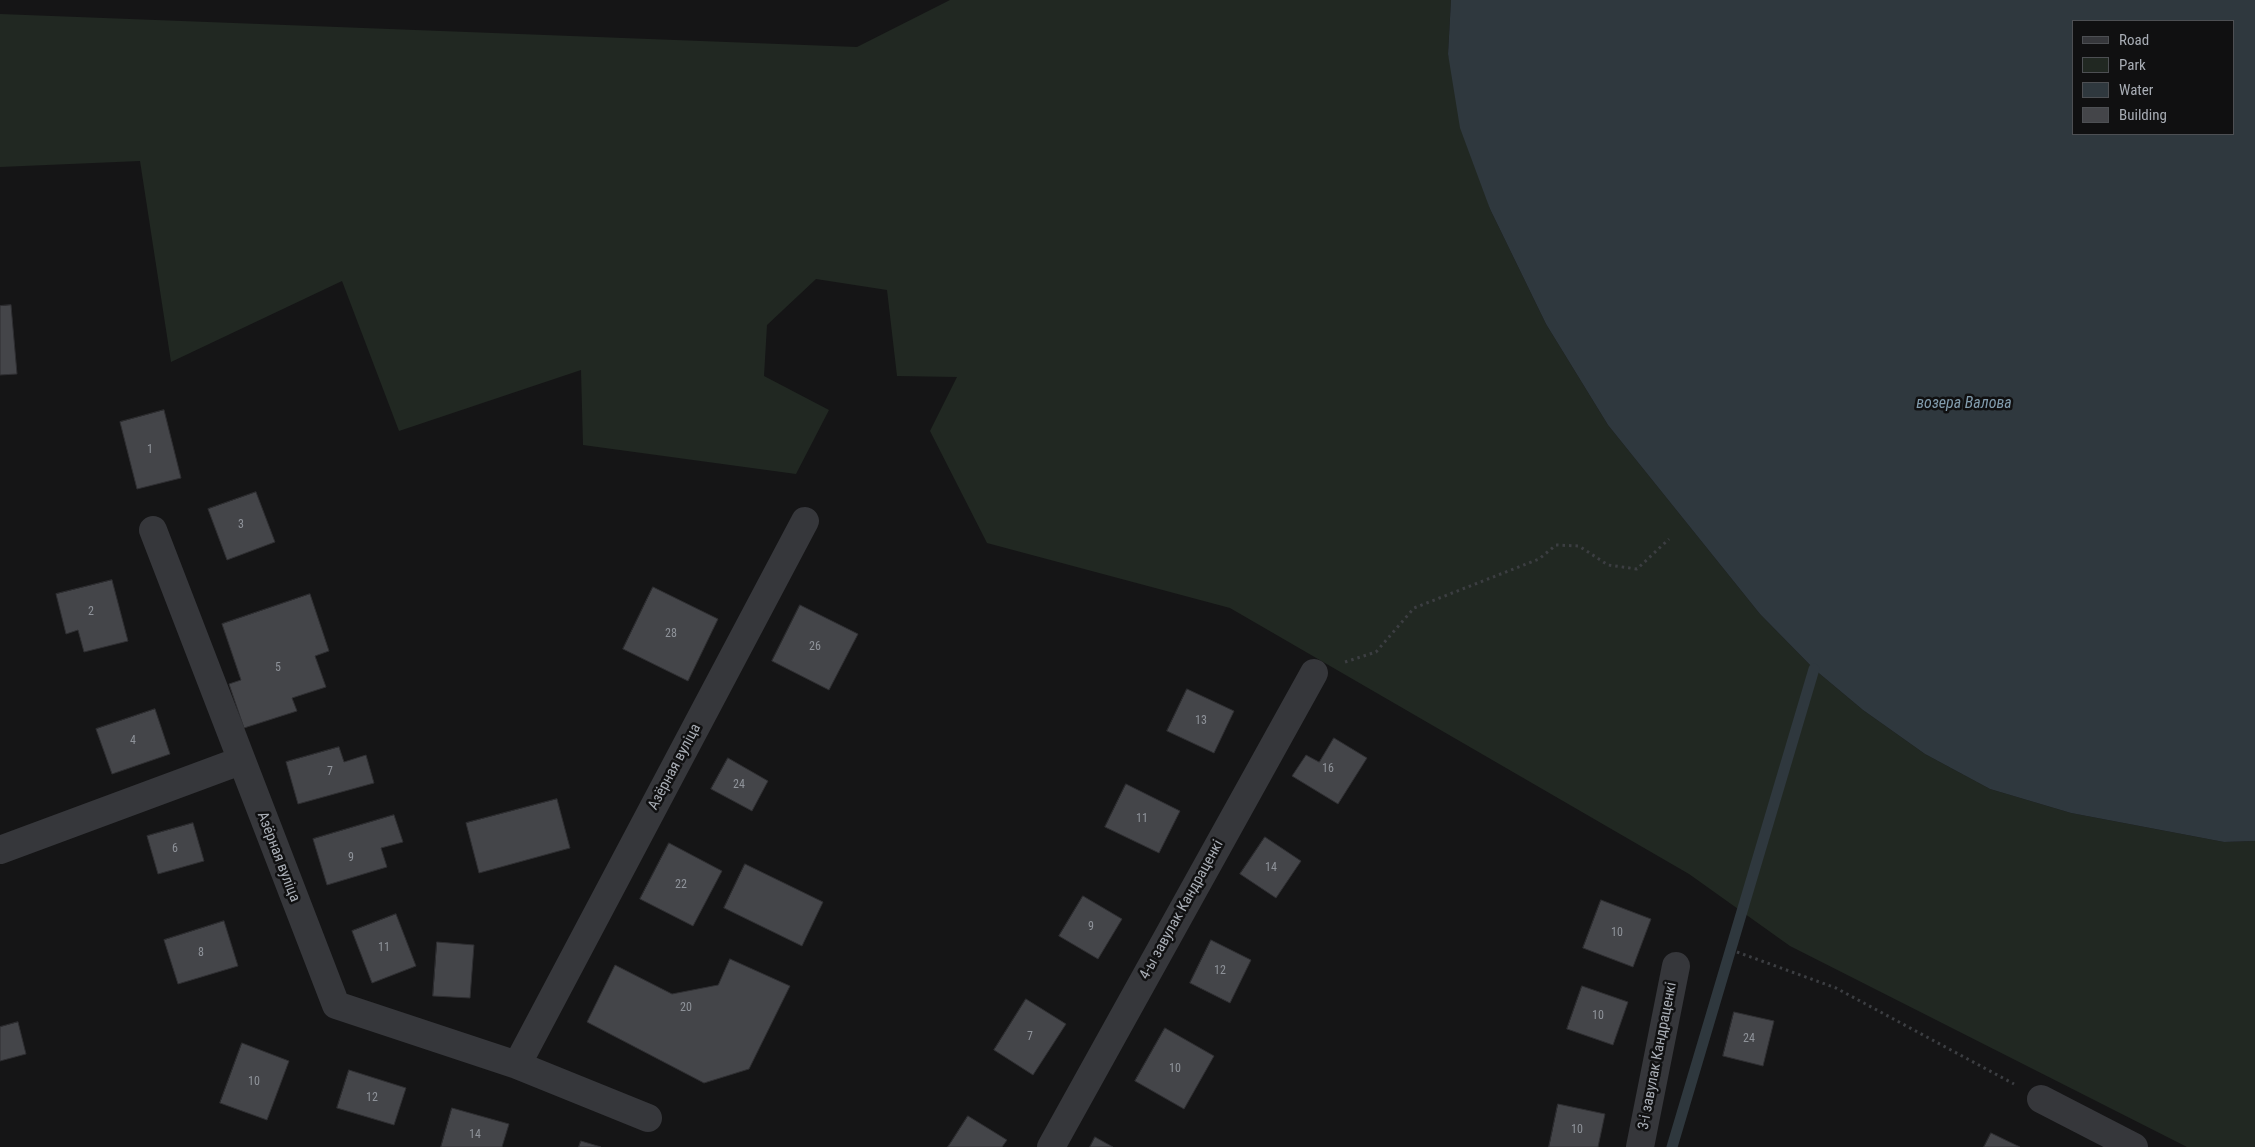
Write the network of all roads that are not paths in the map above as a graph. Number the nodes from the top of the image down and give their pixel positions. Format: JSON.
{"nodes":[{"id":1,"x":805,"y":521,"type":"dead end"},
{"id":2,"x":152,"y":530,"type":"dead end"},
{"id":3,"x":1314,"y":673,"type":"road end"},
{"id":4,"x":240,"y":761,"type":"junction"},
{"id":5,"x":0,"y":850,"type":"edge"},
{"id":6,"x":1676,"y":966,"type":"dead end"},
{"id":7,"x":517,"y":1065,"type":"junction"},
{"id":8,"x":2041,"y":1099,"type":"road end"},
{"id":9,"x":648,"y":1118,"type":"dead end"},
{"id":10,"x":1051,"y":1147,"type":"edge"},
{"id":11,"x":1640,"y":1147,"type":"edge"},
{"id":12,"x":2134,"y":1147,"type":"edge"}],
"edges":[{"from":1,"to":7,"type":"street","name":"Азёрная вуліца"},
{"from":2,"to":4,"type":"street","name":"Азёрная вуліца"},
{"from":3,"to":10,"type":"street","name":"4-ы завулак Кандраценкі"},
{"from":4,"to":5,"type":"street"},
{"from":4,"to":7,"type":"street","name":"Азёрная вуліца"},
{"from":6,"to":11,"type":"street","name":"3-і завулак Кандраценкі"},
{"from":7,"to":9,"type":"street","name":"Азёрная вуліца"},
{"from":8,"to":12,"type":"street"}]}
